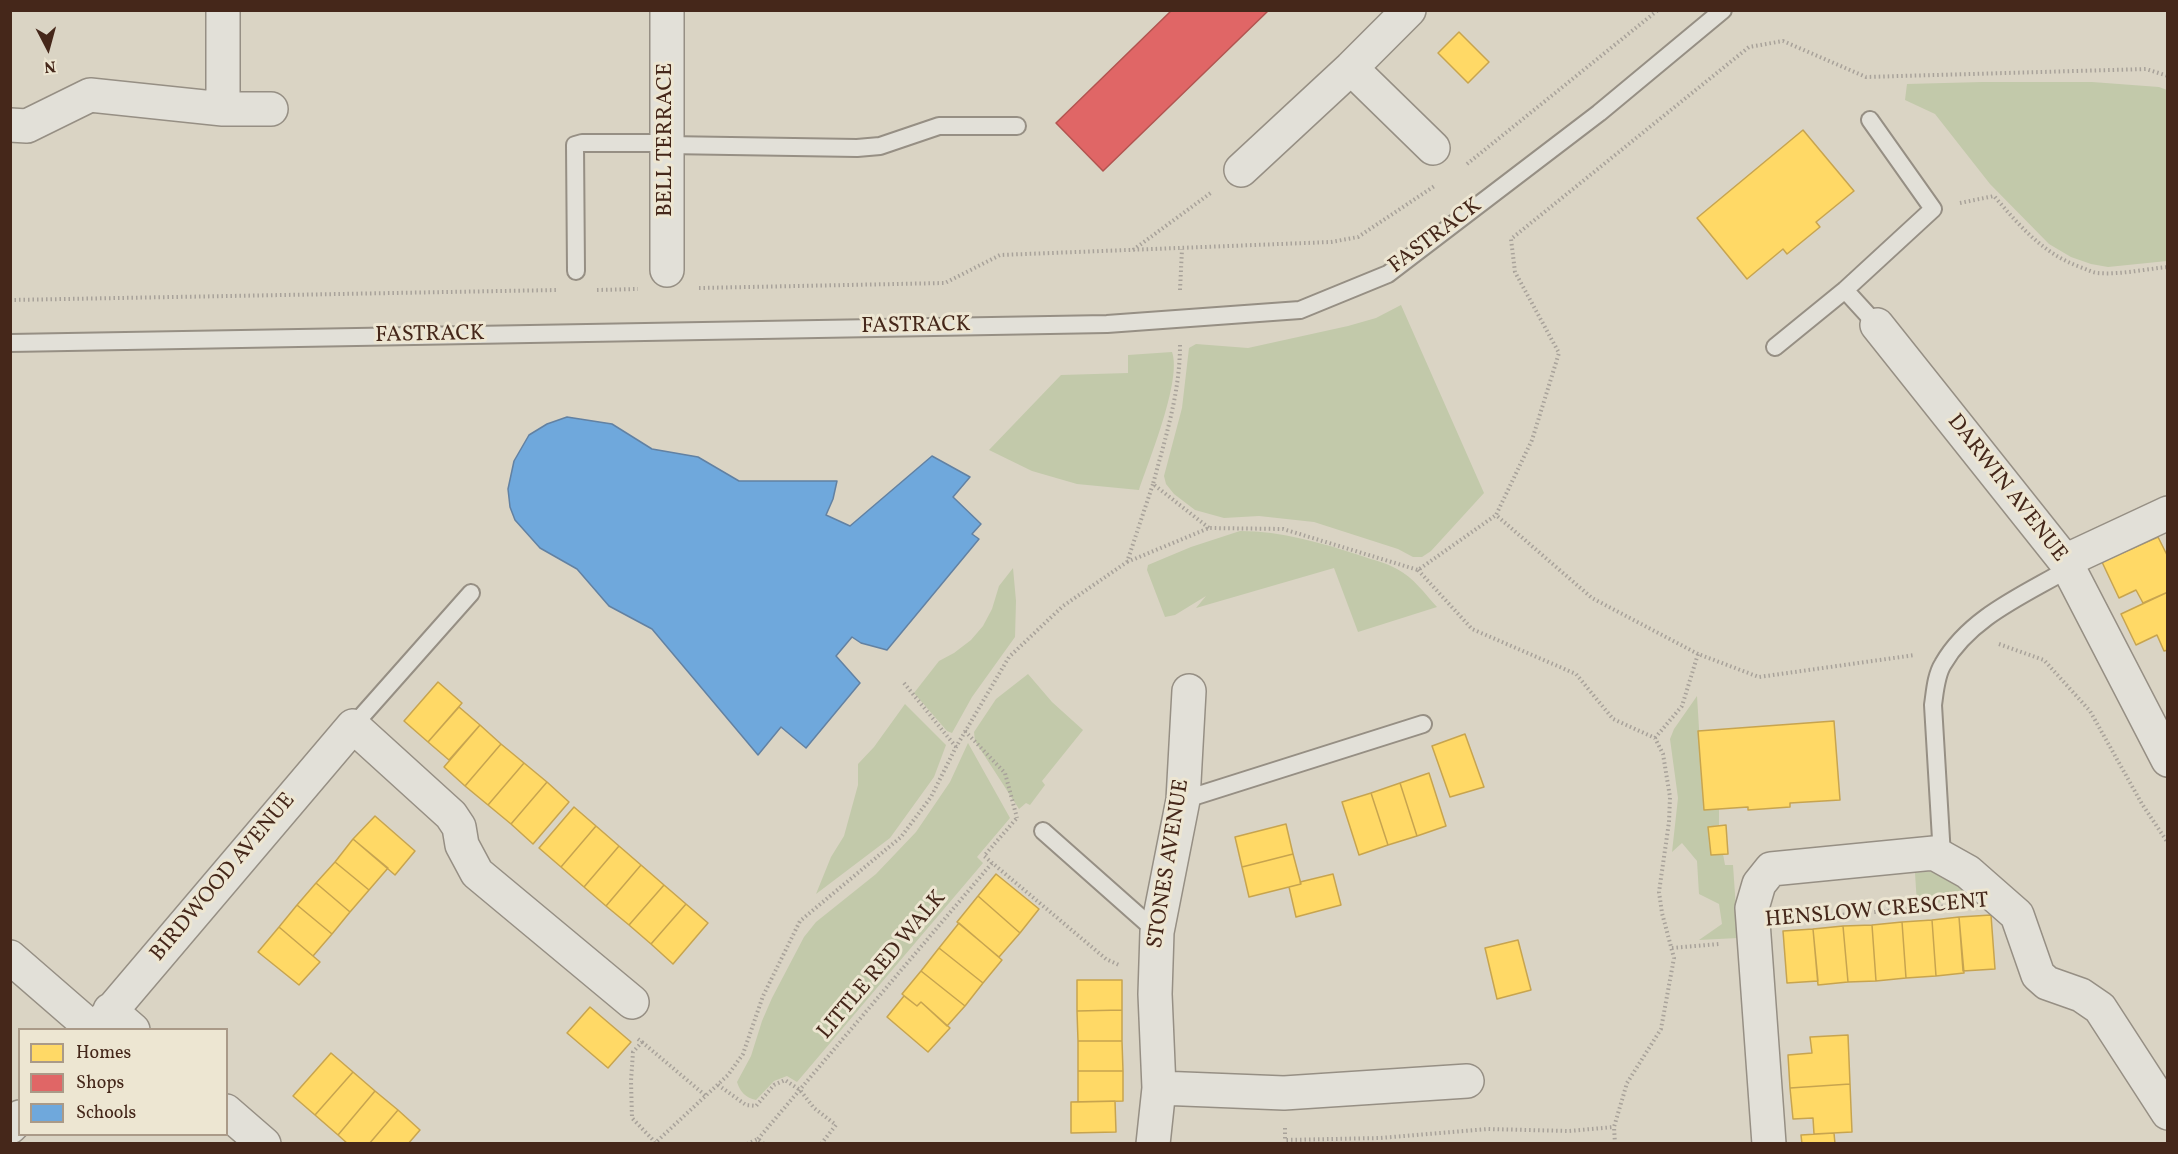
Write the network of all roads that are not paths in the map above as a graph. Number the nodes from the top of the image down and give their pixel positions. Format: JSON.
{"nodes":[{"id":1,"x":223,"y":10,"type":"edge"},
{"id":2,"x":667,"y":10,"type":"edge"},
{"id":3,"x":1409,"y":10,"type":"edge"},
{"id":4,"x":1723,"y":10,"type":"edge"},
{"id":5,"x":1352,"y":68,"type":"junction"},
{"id":6,"x":223,"y":108,"type":"junction"},
{"id":7,"x":271,"y":109,"type":"dead end"},
{"id":8,"x":1870,"y":120,"type":"dead end"},
{"id":9,"x":10,"y":126,"type":"edge"},
{"id":10,"x":1017,"y":126,"type":"dead end"},
{"id":11,"x":667,"y":144,"type":"junction"},
{"id":12,"x":1433,"y":148,"type":"dead end"},
{"id":13,"x":1241,"y":170,"type":"road end"},
{"id":14,"x":576,"y":271,"type":"dead end"},
{"id":15,"x":666,"y":283,"type":"road end"},
{"id":16,"x":1845,"y":290,"type":"junction"},
{"id":17,"x":1877,"y":325,"type":"joint"},
{"id":18,"x":10,"y":343,"type":"edge"},
{"id":19,"x":1775,"y":347,"type":"dead end"},
{"id":20,"x":2168,"y":513,"type":"edge"},
{"id":21,"x":2067,"y":565,"type":"junction"},
{"id":22,"x":471,"y":593,"type":"dead end"},
{"id":23,"x":1189,"y":692,"type":"dead end"},
{"id":24,"x":1423,"y":724,"type":"dead end"},
{"id":25,"x":353,"y":726,"type":"junction"},
{"id":26,"x":2168,"y":760,"type":"edge"},
{"id":27,"x":1183,"y":800,"type":"junction"},
{"id":28,"x":1043,"y":831,"type":"dead end"},
{"id":29,"x":1942,"y":856,"type":"junction"},
{"id":30,"x":1157,"y":932,"type":"junction"},
{"id":31,"x":10,"y":957,"type":"edge"},
{"id":32,"x":632,"y":1002,"type":"dead end"},
{"id":33,"x":108,"y":1025,"type":"edge"},
{"id":34,"x":1467,"y":1081,"type":"dead end"},
{"id":35,"x":1159,"y":1088,"type":"junction"},
{"id":36,"x":228,"y":1113,"type":"edge"},
{"id":37,"x":2168,"y":1113,"type":"edge"},
{"id":38,"x":264,"y":1143,"type":"edge"},
{"id":39,"x":1153,"y":1143,"type":"edge"},
{"id":40,"x":1768,"y":1143,"type":"edge"}],
"edges":[{"from":1,"to":6,"type":"street"},
{"from":2,"to":11,"type":"street","name":"BELL TERRACE"},
{"from":3,"to":5,"type":"street"},
{"from":4,"to":18,"type":"lane","name":"FASTRACK"},
{"from":5,"to":12,"type":"street"},
{"from":5,"to":13,"type":"street"},
{"from":6,"to":7,"type":"street"},
{"from":6,"to":9,"type":"street"},
{"from":8,"to":16,"type":"lane"},
{"from":10,"to":11,"type":"lane"},
{"from":11,"to":14,"type":"lane"},
{"from":11,"to":15,"type":"street","name":"BELL TERRACE"},
{"from":16,"to":17,"type":"lane"},
{"from":16,"to":19,"type":"lane"},
{"from":17,"to":21,"type":"street","name":"DARWIN AVENUE"},
{"from":20,"to":21,"type":"street"},
{"from":21,"to":26,"type":"street","name":"DARWIN AVENUE"},
{"from":21,"to":29,"type":"lane"},
{"from":22,"to":25,"type":"lane"},
{"from":23,"to":27,"type":"street","name":"STONES AVENUE"},
{"from":24,"to":27,"type":"lane"},
{"from":25,"to":32,"type":"street"},
{"from":25,"to":33,"type":"street","name":"BIRDWOOD AVENUE"},
{"from":27,"to":30,"type":"street","name":"STONES AVENUE"},
{"from":28,"to":30,"type":"lane"},
{"from":29,"to":37,"type":"street","name":"HENSLOW CRESCENT"},
{"from":29,"to":40,"type":"street","name":"HENSLOW CRESCENT"},
{"from":30,"to":35,"type":"street","name":"STONES AVENUE"},
{"from":31,"to":33,"type":"street"},
{"from":34,"to":35,"type":"street"},
{"from":35,"to":39,"type":"street","name":"STONES AVENUE"},
{"from":36,"to":38,"type":"street"}]}
